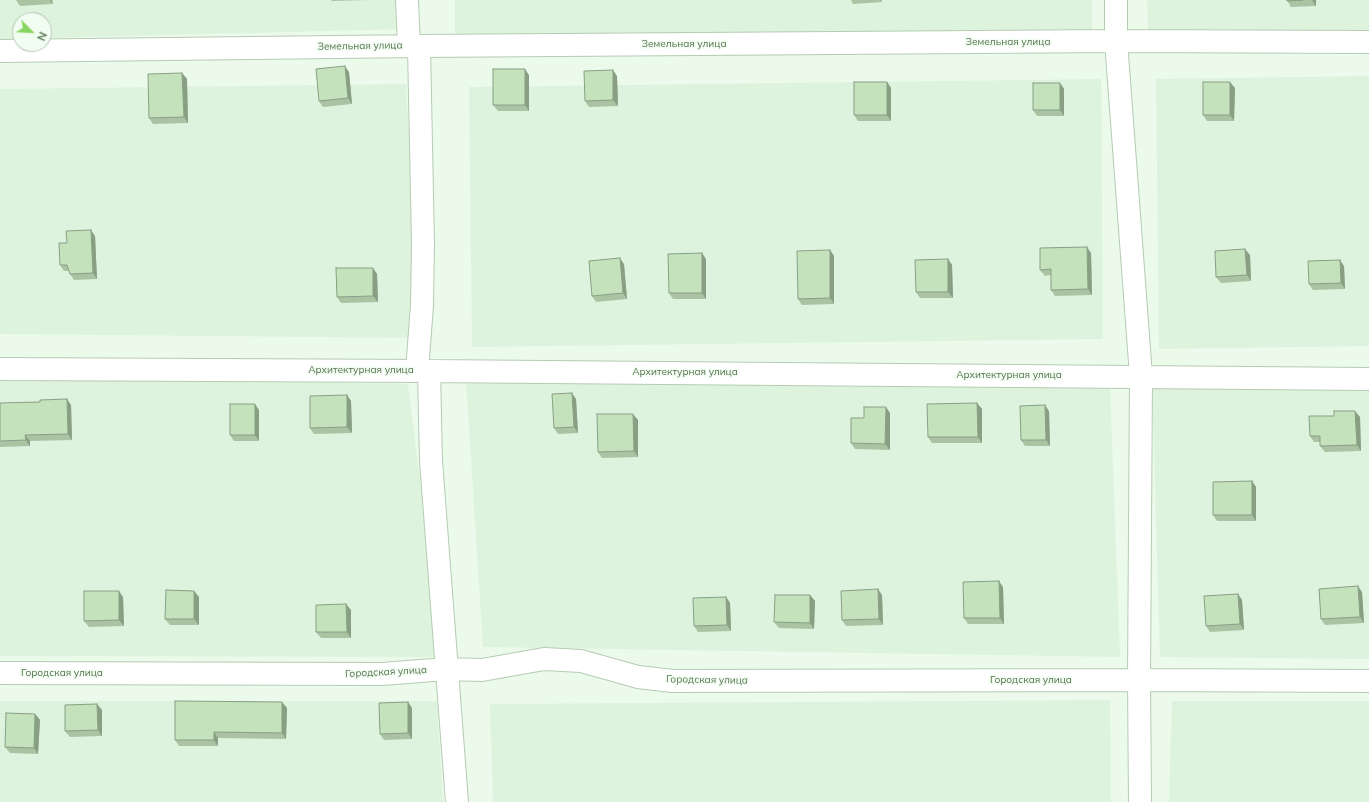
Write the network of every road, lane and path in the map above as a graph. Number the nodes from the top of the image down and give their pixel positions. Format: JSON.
{"nodes":[{"id":1,"x":407,"y":0,"type":"edge"},
{"id":2,"x":1116,"y":0,"type":"edge"},
{"id":3,"x":1116,"y":41,"type":"junction"},
{"id":4,"x":1369,"y":42,"type":"edge"},
{"id":5,"x":414,"y":46,"type":"junction"},
{"id":6,"x":0,"y":51,"type":"edge"},
{"id":7,"x":0,"y":369,"type":"edge"},
{"id":8,"x":423,"y":371,"type":"junction"},
{"id":9,"x":1141,"y":376,"type":"junction"},
{"id":10,"x":1369,"y":379,"type":"edge"},
{"id":11,"x":446,"y":669,"type":"junction"},
{"id":12,"x":0,"y":673,"type":"edge"},
{"id":13,"x":1139,"y":680,"type":"junction"},
{"id":14,"x":1369,"y":681,"type":"edge"},
{"id":15,"x":457,"y":802,"type":"edge"},
{"id":16,"x":1140,"y":802,"type":"edge"}],
"edges":[{"from":1,"to":5,"type":"street"},
{"from":2,"to":3,"type":"street"},
{"from":3,"to":4,"type":"street","name":"Земельная улица"},
{"from":3,"to":5,"type":"street","name":"Земельная улица"},
{"from":3,"to":9,"type":"street"},
{"from":5,"to":6,"type":"street","name":"Земельная улица"},
{"from":5,"to":8,"type":"street"},
{"from":7,"to":8,"type":"street","name":"Архитектурная улица"},
{"from":8,"to":9,"type":"street","name":"Архитектурная улица"},
{"from":8,"to":11,"type":"street"},
{"from":9,"to":10,"type":"street","name":"Архитектурная улица"},
{"from":9,"to":13,"type":"street"},
{"from":11,"to":12,"type":"street","name":"Городская улица"},
{"from":11,"to":13,"type":"street","name":"Городская улица"},
{"from":11,"to":15,"type":"street"},
{"from":13,"to":14,"type":"street","name":"Городская улица"},
{"from":13,"to":16,"type":"street"}]}
